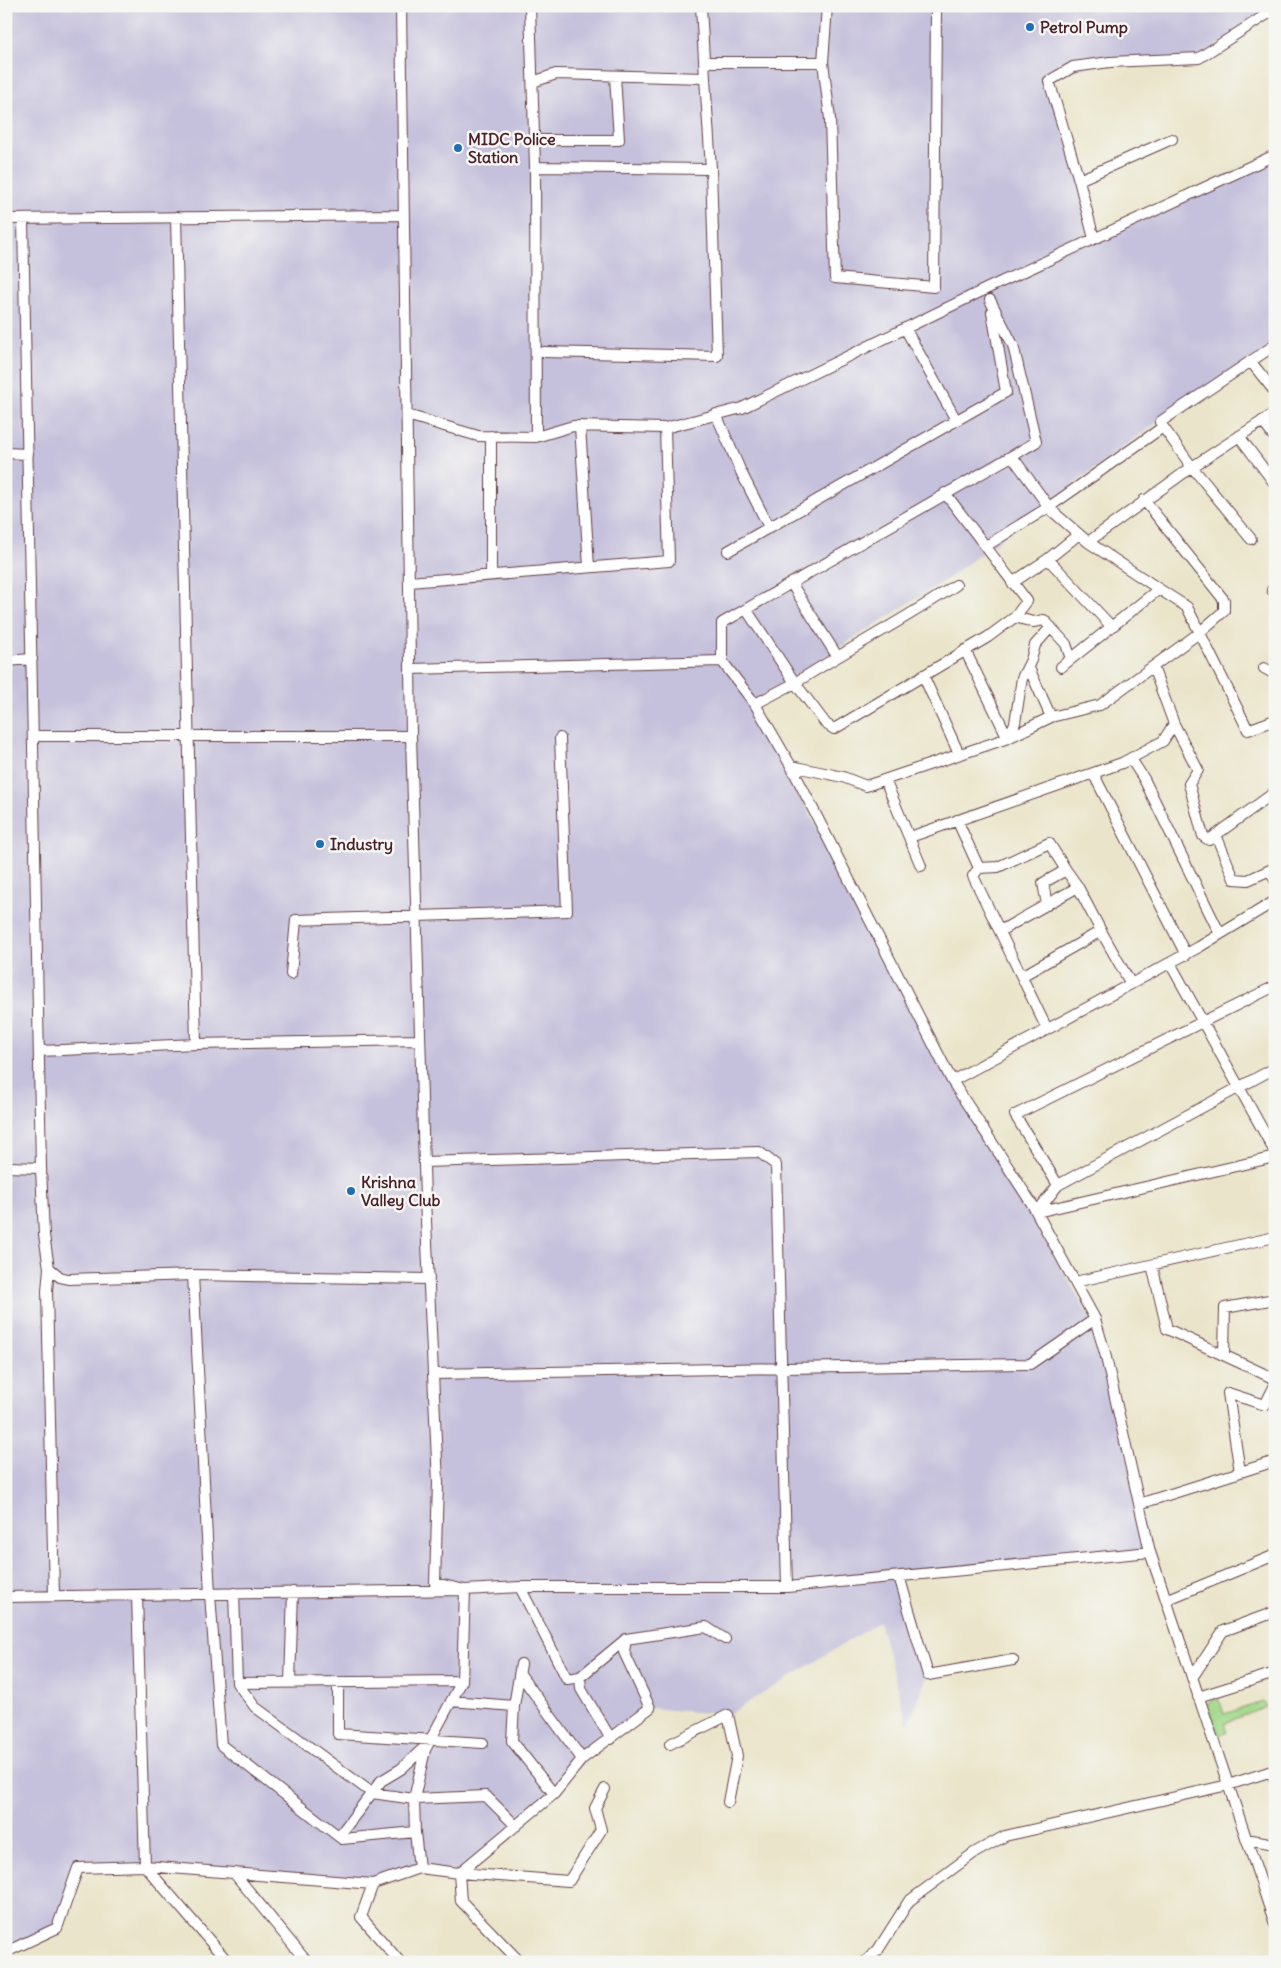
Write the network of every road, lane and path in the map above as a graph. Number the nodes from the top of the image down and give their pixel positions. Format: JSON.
{"nodes":[{"id":1,"x":401,"y":6,"type":"edge"},
{"id":2,"x":530,"y":6,"type":"edge"},
{"id":3,"x":701,"y":6,"type":"edge"},
{"id":4,"x":827,"y":6,"type":"edge"},
{"id":5,"x":936,"y":6,"type":"edge"},
{"id":6,"x":1275,"y":9,"type":"edge"},
{"id":7,"x":704,"y":62,"type":"junction"},
{"id":8,"x":823,"y":62,"type":"junction"},
{"id":9,"x":615,"y":76,"type":"junction"},
{"id":10,"x":704,"y":78,"type":"junction"},
{"id":11,"x":532,"y":82,"type":"junction"},
{"id":12,"x":1172,"y":139,"type":"dead end"},
{"id":13,"x":534,"y":140,"type":"junction"},
{"id":14,"x":1275,"y":155,"type":"edge"},
{"id":15,"x":535,"y":167,"type":"junction"},
{"id":16,"x":711,"y":169,"type":"junction"},
{"id":17,"x":1079,"y":180,"type":"junction"},
{"id":18,"x":404,"y":215,"type":"junction"},
{"id":19,"x":176,"y":217,"type":"junction"},
{"id":20,"x":6,"y":219,"type":"edge"},
{"id":21,"x":23,"y":219,"type":"junction"},
{"id":22,"x":1094,"y":239,"type":"junction"},
{"id":23,"x":988,"y":288,"type":"junction"},
{"id":24,"x":990,"y":300,"type":"junction"},
{"id":25,"x":905,"y":328,"type":"junction"},
{"id":26,"x":1275,"y":345,"type":"edge"},
{"id":27,"x":544,"y":352,"type":"dead end"},
{"id":28,"x":1251,"y":362,"type":"junction"},
{"id":29,"x":1275,"y":392,"type":"edge"},
{"id":30,"x":1275,"y":413,"type":"edge"},
{"id":31,"x":716,"y":414,"type":"junction"},
{"id":32,"x":407,"y":415,"type":"junction"},
{"id":33,"x":956,"y":420,"type":"junction"},
{"id":34,"x":1262,"y":421,"type":"junction"},
{"id":35,"x":580,"y":426,"type":"junction"},
{"id":36,"x":1163,"y":427,"type":"junction"},
{"id":37,"x":665,"y":428,"type":"junction"},
{"id":38,"x":491,"y":436,"type":"junction"},
{"id":39,"x":1239,"y":436,"type":"junction"},
{"id":40,"x":536,"y":437,"type":"junction"},
{"id":41,"x":1275,"y":438,"type":"edge"},
{"id":42,"x":6,"y":453,"type":"edge"},
{"id":43,"x":28,"y":454,"type":"junction"},
{"id":44,"x":1012,"y":456,"type":"junction"},
{"id":45,"x":1192,"y":466,"type":"junction"},
{"id":46,"x":1275,"y":484,"type":"edge"},
{"id":47,"x":945,"y":493,"type":"junction"},
{"id":48,"x":1144,"y":500,"type":"junction"},
{"id":49,"x":1049,"y":507,"type":"junction"},
{"id":50,"x":769,"y":527,"type":"junction"},
{"id":51,"x":1079,"y":534,"type":"junction"},
{"id":52,"x":1251,"y":539,"type":"dead end"},
{"id":53,"x":1088,"y":542,"type":"junction"},
{"id":54,"x":986,"y":546,"type":"junction"},
{"id":55,"x":728,"y":551,"type":"dead end"},
{"id":56,"x":1048,"y":559,"type":"junction"},
{"id":57,"x":589,"y":567,"type":"junction"},
{"id":58,"x":491,"y":575,"type":"junction"},
{"id":59,"x":409,"y":582,"type":"junction"},
{"id":60,"x":791,"y":583,"type":"junction"},
{"id":61,"x":1012,"y":583,"type":"junction"},
{"id":62,"x":956,"y":585,"type":"dead end"},
{"id":63,"x":1158,"y":589,"type":"junction"},
{"id":64,"x":746,"y":609,"type":"junction"},
{"id":65,"x":1015,"y":618,"type":"junction"},
{"id":66,"x":1111,"y":626,"type":"junction"},
{"id":67,"x":1051,"y":627,"type":"junction"},
{"id":68,"x":1199,"y":633,"type":"junction"},
{"id":69,"x":965,"y":650,"type":"junction"},
{"id":70,"x":837,"y":656,"type":"junction"},
{"id":71,"x":32,"y":659,"type":"junction"},
{"id":72,"x":1071,"y":659,"type":"junction"},
{"id":73,"x":6,"y":661,"type":"edge"},
{"id":74,"x":722,"y":661,"type":"junction"},
{"id":75,"x":1028,"y":666,"type":"junction"},
{"id":76,"x":1061,"y":666,"type":"dead end"},
{"id":77,"x":1153,"y":667,"type":"junction"},
{"id":78,"x":1264,"y":668,"type":"dead end"},
{"id":79,"x":410,"y":669,"type":"junction"},
{"id":80,"x":1275,"y":674,"type":"edge"},
{"id":81,"x":923,"y":675,"type":"junction"},
{"id":82,"x":794,"y":682,"type":"junction"},
{"id":83,"x":755,"y":704,"type":"junction"},
{"id":84,"x":1051,"y":717,"type":"junction"},
{"id":85,"x":1275,"y":720,"type":"edge"},
{"id":86,"x":1174,"y":724,"type":"junction"},
{"id":87,"x":188,"y":734,"type":"junction"},
{"id":88,"x":33,"y":736,"type":"junction"},
{"id":89,"x":411,"y":736,"type":"junction"},
{"id":90,"x":560,"y":738,"type":"dead end"},
{"id":91,"x":1008,"y":738,"type":"junction"},
{"id":92,"x":959,"y":754,"type":"junction"},
{"id":93,"x":1131,"y":759,"type":"junction"},
{"id":94,"x":791,"y":766,"type":"junction"},
{"id":95,"x":1093,"y":773,"type":"junction"},
{"id":96,"x":885,"y":780,"type":"junction"},
{"id":97,"x":1275,"y":792,"type":"edge"},
{"id":98,"x":957,"y":820,"type":"junction"},
{"id":99,"x":1216,"y":835,"type":"junction"},
{"id":100,"x":910,"y":837,"type":"junction"},
{"id":101,"x":920,"y":866,"type":"dead end"},
{"id":102,"x":979,"y":868,"type":"junction"},
{"id":103,"x":1066,"y":870,"type":"junction"},
{"id":104,"x":1275,"y":880,"type":"edge"},
{"id":105,"x":1078,"y":887,"type":"junction"},
{"id":106,"x":1275,"y":901,"type":"edge"},
{"id":107,"x":1047,"y":904,"type":"junction"},
{"id":108,"x":417,"y":915,"type":"junction"},
{"id":109,"x":1000,"y":931,"type":"junction"},
{"id":110,"x":1101,"y":931,"type":"junction"},
{"id":111,"x":1220,"y":934,"type":"junction"},
{"id":112,"x":1186,"y":955,"type":"junction"},
{"id":113,"x":1170,"y":963,"type":"junction"},
{"id":114,"x":291,"y":974,"type":"dead end"},
{"id":115,"x":1022,"y":976,"type":"junction"},
{"id":116,"x":1131,"y":984,"type":"junction"},
{"id":117,"x":1275,"y":986,"type":"edge"},
{"id":118,"x":1202,"y":1021,"type":"junction"},
{"id":119,"x":1047,"y":1029,"type":"junction"},
{"id":120,"x":420,"y":1040,"type":"junction"},
{"id":121,"x":196,"y":1044,"type":"junction"},
{"id":122,"x":40,"y":1051,"type":"junction"},
{"id":123,"x":1275,"y":1068,"type":"edge"},
{"id":124,"x":952,"y":1081,"type":"junction"},
{"id":125,"x":1239,"y":1087,"type":"junction"},
{"id":126,"x":1275,"y":1152,"type":"edge"},
{"id":127,"x":1275,"y":1156,"type":"edge"},
{"id":128,"x":424,"y":1162,"type":"junction"},
{"id":129,"x":6,"y":1167,"type":"edge"},
{"id":130,"x":41,"y":1168,"type":"junction"},
{"id":131,"x":1058,"y":1185,"type":"junction"},
{"id":132,"x":1037,"y":1212,"type":"junction"},
{"id":133,"x":1275,"y":1237,"type":"edge"},
{"id":134,"x":1152,"y":1265,"type":"junction"},
{"id":135,"x":49,"y":1268,"type":"junction"},
{"id":136,"x":193,"y":1275,"type":"junction"},
{"id":137,"x":429,"y":1279,"type":"junction"},
{"id":138,"x":1075,"y":1282,"type":"junction"},
{"id":139,"x":1275,"y":1299,"type":"edge"},
{"id":140,"x":1095,"y":1320,"type":"junction"},
{"id":141,"x":1224,"y":1355,"type":"junction"},
{"id":142,"x":781,"y":1368,"type":"junction"},
{"id":143,"x":433,"y":1374,"type":"junction"},
{"id":144,"x":1275,"y":1379,"type":"edge"},
{"id":145,"x":1275,"y":1385,"type":"edge"},
{"id":146,"x":1275,"y":1464,"type":"edge"},
{"id":147,"x":1240,"y":1472,"type":"junction"},
{"id":148,"x":1139,"y":1504,"type":"junction"},
{"id":149,"x":1150,"y":1552,"type":"junction"},
{"id":150,"x":1275,"y":1555,"type":"edge"},
{"id":151,"x":899,"y":1576,"type":"junction"},
{"id":152,"x":520,"y":1587,"type":"junction"},
{"id":153,"x":787,"y":1587,"type":"junction"},
{"id":154,"x":465,"y":1590,"type":"junction"},
{"id":155,"x":292,"y":1592,"type":"junction"},
{"id":156,"x":234,"y":1593,"type":"junction"},
{"id":157,"x":210,"y":1594,"type":"junction"},
{"id":158,"x":137,"y":1595,"type":"junction"},
{"id":159,"x":6,"y":1596,"type":"edge"},
{"id":160,"x":54,"y":1596,"type":"junction"},
{"id":161,"x":1166,"y":1600,"type":"junction"},
{"id":162,"x":1275,"y":1612,"type":"edge"},
{"id":163,"x":725,"y":1639,"type":"dead end"},
{"id":164,"x":626,"y":1640,"type":"junction"},
{"id":165,"x":1013,"y":1660,"type":"dead end"},
{"id":166,"x":1275,"y":1673,"type":"edge"},
{"id":167,"x":580,"y":1677,"type":"junction"},
{"id":168,"x":1192,"y":1678,"type":"junction"},
{"id":169,"x":462,"y":1681,"type":"junction"},
{"id":170,"x":290,"y":1682,"type":"junction"},
{"id":171,"x":237,"y":1683,"type":"junction"},
{"id":172,"x":338,"y":1683,"type":"junction"},
{"id":173,"x":1198,"y":1697,"type":"junction"},
{"id":174,"x":451,"y":1701,"type":"junction"},
{"id":175,"x":514,"y":1706,"type":"junction"},
{"id":176,"x":611,"y":1739,"type":"junction"},
{"id":177,"x":429,"y":1742,"type":"junction"},
{"id":178,"x":483,"y":1743,"type":"dead end"},
{"id":179,"x":670,"y":1744,"type":"dead end"},
{"id":180,"x":582,"y":1759,"type":"junction"},
{"id":181,"x":1275,"y":1780,"type":"edge"},
{"id":182,"x":1228,"y":1785,"type":"junction"},
{"id":183,"x":605,"y":1789,"type":"dead end"},
{"id":184,"x":372,"y":1793,"type":"junction"},
{"id":185,"x":554,"y":1794,"type":"junction"},
{"id":186,"x":414,"y":1799,"type":"junction"},
{"id":187,"x":728,"y":1802,"type":"dead end"},
{"id":188,"x":516,"y":1826,"type":"junction"},
{"id":189,"x":415,"y":1832,"type":"junction"},
{"id":190,"x":339,"y":1836,"type":"junction"},
{"id":191,"x":1246,"y":1839,"type":"junction"},
{"id":192,"x":1275,"y":1844,"type":"edge"},
{"id":193,"x":145,"y":1866,"type":"junction"},
{"id":194,"x":419,"y":1868,"type":"junction"},
{"id":195,"x":234,"y":1873,"type":"junction"},
{"id":196,"x":459,"y":1873,"type":"junction"},
{"id":197,"x":373,"y":1884,"type":"junction"},
{"id":198,"x":1275,"y":1924,"type":"edge"},
{"id":199,"x":6,"y":1952,"type":"edge"},
{"id":200,"x":228,"y":1962,"type":"edge"},
{"id":201,"x":307,"y":1962,"type":"edge"},
{"id":202,"x":400,"y":1962,"type":"edge"},
{"id":203,"x":520,"y":1962,"type":"edge"},
{"id":204,"x":865,"y":1962,"type":"edge"}],
"edges":[{"from":1,"to":18,"type":"street"},
{"from":2,"to":11,"type":"street"},
{"from":3,"to":7,"type":"street"},
{"from":4,"to":8,"type":"street"},
{"from":5,"to":8,"type":"street"},
{"from":6,"to":17,"type":"street"},
{"from":7,"to":8,"type":"street"},
{"from":7,"to":10,"type":"street"},
{"from":9,"to":10,"type":"street"},
{"from":9,"to":11,"type":"street"},
{"from":9,"to":13,"type":"street"},
{"from":10,"to":16,"type":"street"},
{"from":11,"to":13,"type":"street"},
{"from":12,"to":17,"type":"street"},
{"from":13,"to":15,"type":"street"},
{"from":14,"to":22,"type":"street"},
{"from":15,"to":16,"type":"street"},
{"from":15,"to":40,"type":"street"},
{"from":16,"to":27,"type":"street"},
{"from":17,"to":22,"type":"street"},
{"from":18,"to":19,"type":"street"},
{"from":18,"to":32,"type":"street"},
{"from":19,"to":21,"type":"street"},
{"from":19,"to":87,"type":"street"},
{"from":20,"to":21,"type":"street"},
{"from":21,"to":43,"type":"street"},
{"from":22,"to":23,"type":"street"},
{"from":23,"to":24,"type":"street"},
{"from":23,"to":25,"type":"street"},
{"from":24,"to":33,"type":"street"},
{"from":24,"to":44,"type":"street"},
{"from":25,"to":31,"type":"street"},
{"from":25,"to":33,"type":"street"},
{"from":26,"to":28,"type":"street"},
{"from":28,"to":29,"type":"street"},
{"from":28,"to":36,"type":"street"},
{"from":30,"to":34,"type":"street"},
{"from":31,"to":37,"type":"street"},
{"from":31,"to":50,"type":"street"},
{"from":32,"to":38,"type":"street"},
{"from":32,"to":59,"type":"street"},
{"from":33,"to":50,"type":"street"},
{"from":34,"to":39,"type":"street"},
{"from":34,"to":41,"type":"street"},
{"from":35,"to":37,"type":"street"},
{"from":35,"to":40,"type":"street"},
{"from":35,"to":57,"type":"street"},
{"from":36,"to":45,"type":"street"},
{"from":36,"to":49,"type":"street"},
{"from":37,"to":57,"type":"street"},
{"from":38,"to":40,"type":"street"},
{"from":38,"to":58,"type":"street"},
{"from":39,"to":45,"type":"street"},
{"from":39,"to":46,"type":"street"},
{"from":42,"to":43,"type":"street"},
{"from":43,"to":71,"type":"street"},
{"from":44,"to":47,"type":"street"},
{"from":44,"to":49,"type":"street"},
{"from":45,"to":48,"type":"street"},
{"from":45,"to":52,"type":"street"},
{"from":47,"to":54,"type":"street"},
{"from":47,"to":60,"type":"street"},
{"from":48,"to":53,"type":"street"},
{"from":48,"to":68,"type":"street"},
{"from":49,"to":51,"type":"street"},
{"from":49,"to":54,"type":"street"},
{"from":50,"to":55,"type":"street"},
{"from":51,"to":53,"type":"street"},
{"from":51,"to":56,"type":"street"},
{"from":53,"to":63,"type":"street"},
{"from":54,"to":61,"type":"street"},
{"from":56,"to":61,"type":"street"},
{"from":56,"to":66,"type":"street"},
{"from":57,"to":58,"type":"street"},
{"from":58,"to":59,"type":"street"},
{"from":59,"to":79,"type":"street"},
{"from":60,"to":64,"type":"street"},
{"from":60,"to":70,"type":"street"},
{"from":61,"to":65,"type":"street"},
{"from":62,"to":70,"type":"street"},
{"from":63,"to":66,"type":"street"},
{"from":63,"to":68,"type":"street"},
{"from":64,"to":74,"type":"street"},
{"from":64,"to":82,"type":"street"},
{"from":65,"to":67,"type":"street"},
{"from":65,"to":69,"type":"street"},
{"from":66,"to":72,"type":"street"},
{"from":67,"to":72,"type":"street"},
{"from":67,"to":75,"type":"street"},
{"from":68,"to":77,"type":"street"},
{"from":68,"to":85,"type":"street"},
{"from":69,"to":81,"type":"street"},
{"from":69,"to":91,"type":"street"},
{"from":70,"to":82,"type":"street"},
{"from":71,"to":73,"type":"street"},
{"from":71,"to":88,"type":"street"},
{"from":72,"to":76,"type":"street"},
{"from":74,"to":79,"type":"street"},
{"from":74,"to":83,"type":"street"},
{"from":75,"to":84,"type":"street"},
{"from":75,"to":91,"type":"street"},
{"from":77,"to":84,"type":"street"},
{"from":77,"to":86,"type":"street"},
{"from":78,"to":80,"type":"street"},
{"from":79,"to":89,"type":"street"},
{"from":81,"to":82,"type":"street"},
{"from":81,"to":92,"type":"street"},
{"from":82,"to":83,"type":"street"},
{"from":83,"to":94,"type":"street"},
{"from":84,"to":91,"type":"street"},
{"from":86,"to":93,"type":"street"},
{"from":86,"to":99,"type":"street"},
{"from":87,"to":88,"type":"street"},
{"from":87,"to":89,"type":"street"},
{"from":87,"to":121,"type":"street"},
{"from":88,"to":122,"type":"street"},
{"from":89,"to":108,"type":"street"},
{"from":90,"to":108,"type":"street"},
{"from":91,"to":92,"type":"street"},
{"from":92,"to":96,"type":"street"},
{"from":93,"to":95,"type":"street"},
{"from":93,"to":111,"type":"street"},
{"from":94,"to":96,"type":"street"},
{"from":94,"to":124,"type":"street"},
{"from":95,"to":98,"type":"street"},
{"from":95,"to":112,"type":"street"},
{"from":96,"to":100,"type":"street"},
{"from":97,"to":99,"type":"street"},
{"from":98,"to":100,"type":"street"},
{"from":98,"to":102,"type":"street"},
{"from":99,"to":104,"type":"street"},
{"from":100,"to":101,"type":"street"},
{"from":102,"to":103,"type":"street"},
{"from":102,"to":109,"type":"street"},
{"from":103,"to":105,"type":"street"},
{"from":103,"to":107,"type":"street"},
{"from":105,"to":107,"type":"street"},
{"from":105,"to":110,"type":"street"},
{"from":106,"to":111,"type":"street"},
{"from":107,"to":109,"type":"street"},
{"from":108,"to":114,"type":"street"},
{"from":108,"to":120,"type":"street"},
{"from":109,"to":115,"type":"street"},
{"from":110,"to":115,"type":"street"},
{"from":110,"to":116,"type":"street"},
{"from":111,"to":112,"type":"street"},
{"from":112,"to":113,"type":"street"},
{"from":113,"to":116,"type":"street"},
{"from":113,"to":118,"type":"street"},
{"from":115,"to":119,"type":"street"},
{"from":116,"to":119,"type":"street"},
{"from":117,"to":118,"type":"street"},
{"from":118,"to":125,"type":"street"},
{"from":118,"to":131,"type":"street"},
{"from":119,"to":124,"type":"street"},
{"from":120,"to":121,"type":"street"},
{"from":120,"to":128,"type":"street"},
{"from":121,"to":122,"type":"street"},
{"from":122,"to":130,"type":"street"},
{"from":123,"to":125,"type":"street"},
{"from":124,"to":132,"type":"street"},
{"from":125,"to":126,"type":"street"},
{"from":125,"to":131,"type":"street"},
{"from":127,"to":132,"type":"street"},
{"from":128,"to":137,"type":"street"},
{"from":128,"to":142,"type":"street"},
{"from":129,"to":130,"type":"street"},
{"from":130,"to":135,"type":"street"},
{"from":131,"to":132,"type":"street"},
{"from":132,"to":138,"type":"street"},
{"from":133,"to":134,"type":"street"},
{"from":134,"to":138,"type":"street"},
{"from":134,"to":141,"type":"street"},
{"from":135,"to":136,"type":"street"},
{"from":135,"to":160,"type":"street"},
{"from":136,"to":137,"type":"street"},
{"from":136,"to":157,"type":"street"},
{"from":137,"to":143,"type":"street"},
{"from":138,"to":140,"type":"street"},
{"from":139,"to":141,"type":"street"},
{"from":140,"to":142,"type":"street"},
{"from":140,"to":148,"type":"street"},
{"from":141,"to":144,"type":"street"},
{"from":142,"to":143,"type":"street"},
{"from":142,"to":153,"type":"street"},
{"from":143,"to":154,"type":"street"},
{"from":145,"to":147,"type":"street"},
{"from":146,"to":147,"type":"street"},
{"from":147,"to":148,"type":"street"},
{"from":148,"to":149,"type":"street"},
{"from":149,"to":151,"type":"street"},
{"from":149,"to":161,"type":"street"},
{"from":150,"to":161,"type":"street"},
{"from":151,"to":153,"type":"street"},
{"from":151,"to":165,"type":"street"},
{"from":152,"to":153,"type":"street"},
{"from":152,"to":154,"type":"street"},
{"from":152,"to":167,"type":"street"},
{"from":154,"to":155,"type":"street"},
{"from":154,"to":169,"type":"street"},
{"from":155,"to":156,"type":"street"},
{"from":155,"to":170,"type":"street"},
{"from":156,"to":157,"type":"street"},
{"from":156,"to":171,"type":"street"},
{"from":157,"to":158,"type":"street"},
{"from":157,"to":190,"type":"street"},
{"from":158,"to":160,"type":"street"},
{"from":158,"to":193,"type":"street"},
{"from":159,"to":160,"type":"street"},
{"from":161,"to":168,"type":"street"},
{"from":162,"to":168,"type":"street"},
{"from":163,"to":164,"type":"street"},
{"from":164,"to":167,"type":"street"},
{"from":164,"to":176,"type":"street"},
{"from":166,"to":173,"type":"street"},
{"from":167,"to":176,"type":"street"},
{"from":168,"to":173,"type":"street"},
{"from":169,"to":172,"type":"street"},
{"from":169,"to":174,"type":"street"},
{"from":170,"to":171,"type":"street"},
{"from":170,"to":172,"type":"street"},
{"from":171,"to":184,"type":"street"},
{"from":172,"to":177,"type":"street"},
{"from":173,"to":182,"type":"street"},
{"from":174,"to":175,"type":"street"},
{"from":174,"to":177,"type":"street"},
{"from":175,"to":180,"type":"street"},
{"from":175,"to":185,"type":"street"},
{"from":176,"to":180,"type":"street"},
{"from":177,"to":178,"type":"street"},
{"from":177,"to":184,"type":"street"},
{"from":177,"to":186,"type":"street"},
{"from":179,"to":187,"type":"street"},
{"from":180,"to":185,"type":"street"},
{"from":181,"to":182,"type":"street"},
{"from":182,"to":191,"type":"street"},
{"from":182,"to":204,"type":"street"},
{"from":183,"to":196,"type":"street"},
{"from":184,"to":186,"type":"street"},
{"from":184,"to":190,"type":"street"},
{"from":185,"to":188,"type":"street"},
{"from":186,"to":188,"type":"street"},
{"from":186,"to":189,"type":"street"},
{"from":188,"to":196,"type":"street"},
{"from":189,"to":190,"type":"street"},
{"from":189,"to":194,"type":"street"},
{"from":191,"to":192,"type":"street"},
{"from":191,"to":198,"type":"street"},
{"from":193,"to":195,"type":"street"},
{"from":193,"to":199,"type":"street"},
{"from":193,"to":200,"type":"street"},
{"from":194,"to":196,"type":"street"},
{"from":194,"to":197,"type":"street"},
{"from":195,"to":197,"type":"street"},
{"from":195,"to":201,"type":"street"},
{"from":196,"to":203,"type":"street"},
{"from":197,"to":202,"type":"street"}]}
